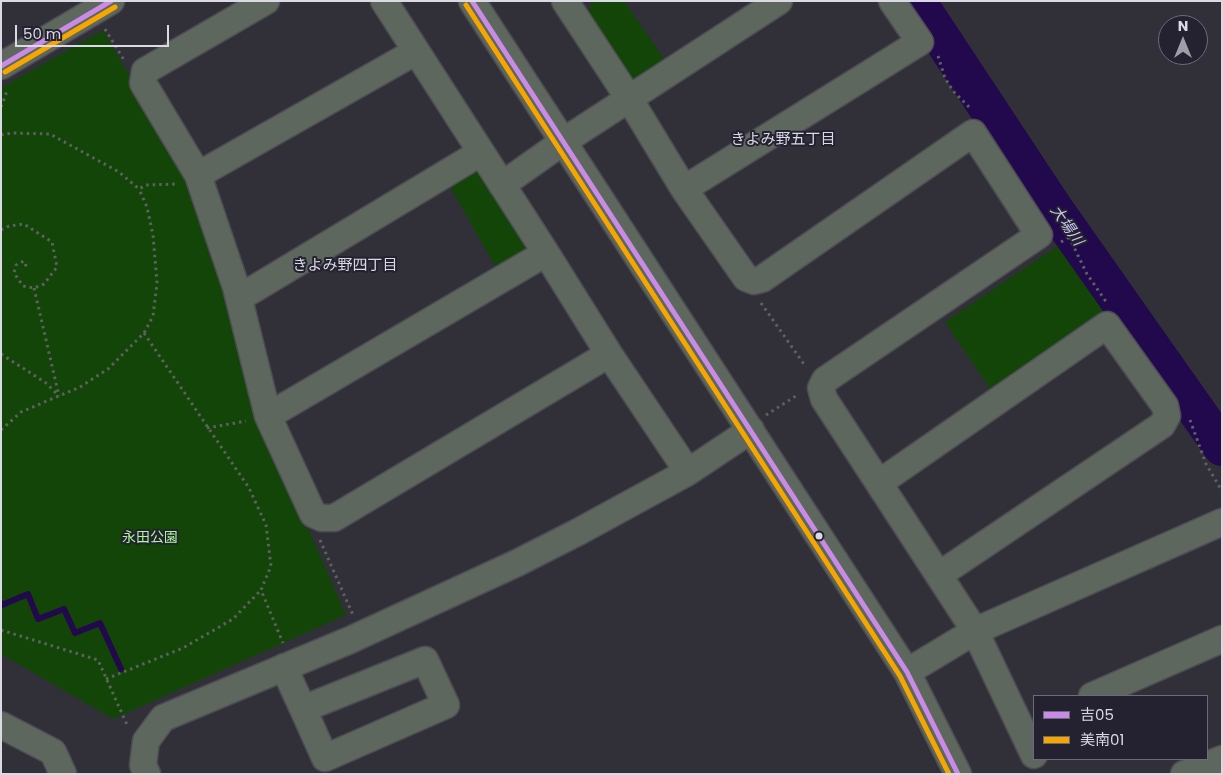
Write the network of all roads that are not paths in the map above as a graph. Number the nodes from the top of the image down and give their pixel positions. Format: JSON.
{"nodes":[{"id":1,"x":111,"y":1,"type":"edge"},
{"id":2,"x":266,"y":1,"type":"edge"},
{"id":3,"x":384,"y":1,"type":"edge"},
{"id":4,"x":472,"y":1,"type":"edge"},
{"id":5,"x":779,"y":1,"type":"edge"},
{"id":6,"x":892,"y":1,"type":"edge"},
{"id":7,"x":571,"y":3,"type":"edge"},
{"id":8,"x":415,"y":52,"type":"junction"},
{"id":9,"x":1,"y":66,"type":"edge"},
{"id":10,"x":630,"y":100,"type":"junction"},
{"id":11,"x":564,"y":141,"type":"junction"},
{"id":12,"x":480,"y":153,"type":"junction"},
{"id":13,"x":198,"y":175,"type":"junction"},
{"id":14,"x":502,"y":185,"type":"junction"},
{"id":15,"x":684,"y":189,"type":"junction"},
{"id":16,"x":546,"y":253,"type":"junction"},
{"id":17,"x":239,"y":298,"type":"junction"},
{"id":18,"x":609,"y":354,"type":"junction"},
{"id":19,"x":268,"y":416,"type":"junction"},
{"id":20,"x":757,"y":423,"type":"junction"},
{"id":21,"x":688,"y":472,"type":"junction"},
{"id":22,"x":880,"y":483,"type":"junction"},
{"id":23,"x":1222,"y":522,"type":"edge"},
{"id":24,"x":940,"y":575,"type":"junction"},
{"id":25,"x":975,"y":632,"type":"junction"},
{"id":26,"x":1222,"y":639,"type":"edge"},
{"id":27,"x":288,"y":666,"type":"junction"},
{"id":28,"x":907,"y":672,"type":"junction"},
{"id":29,"x":1094,"y":695,"type":"edge"},
{"id":30,"x":303,"y":709,"type":"junction"},
{"id":31,"x":1,"y":725,"type":"edge"},
{"id":32,"x":1027,"y":725,"type":"edge"},
{"id":33,"x":1033,"y":751,"type":"edge"},
{"id":34,"x":1222,"y":759,"type":"edge"},
{"id":35,"x":1037,"y":760,"type":"edge"},
{"id":36,"x":63,"y":774,"type":"edge"},
{"id":37,"x":147,"y":774,"type":"edge"},
{"id":38,"x":958,"y":774,"type":"edge"},
{"id":39,"x":1044,"y":774,"type":"edge"},
{"id":40,"x":1184,"y":774,"type":"edge"}],
"edges":[{"from":1,"to":9,"type":"street"},
{"from":2,"to":13,"type":"street"},
{"from":3,"to":8,"type":"street"},
{"from":4,"to":11,"type":"street"},
{"from":5,"to":10,"type":"street"},
{"from":6,"to":15,"type":"street"},
{"from":7,"to":10,"type":"street"},
{"from":8,"to":12,"type":"street"},
{"from":8,"to":13,"type":"street"},
{"from":10,"to":11,"type":"street"},
{"from":10,"to":15,"type":"street"},
{"from":11,"to":14,"type":"street"},
{"from":11,"to":20,"type":"street"},
{"from":12,"to":14,"type":"street"},
{"from":12,"to":17,"type":"street"},
{"from":13,"to":17,"type":"street"},
{"from":14,"to":16,"type":"street"},
{"from":15,"to":22,"type":"street"},
{"from":16,"to":18,"type":"street"},
{"from":16,"to":19,"type":"street"},
{"from":17,"to":19,"type":"street"},
{"from":18,"to":19,"type":"street"},
{"from":18,"to":21,"type":"street"},
{"from":20,"to":21,"type":"street"},
{"from":20,"to":28,"type":"street"},
{"from":21,"to":27,"type":"street"},
{"from":22,"to":24,"type":"street"},
{"from":22,"to":24,"type":"street"},
{"from":23,"to":25,"type":"street"},
{"from":24,"to":25,"type":"street"},
{"from":25,"to":28,"type":"street"},
{"from":25,"to":32,"type":"street"},
{"from":26,"to":29,"type":"street"},
{"from":27,"to":30,"type":"street"},
{"from":27,"to":37,"type":"street"},
{"from":28,"to":38,"type":"street"},
{"from":30,"to":30,"type":"street"},
{"from":31,"to":36,"type":"street"},
{"from":32,"to":33,"type":"street"},
{"from":34,"to":40,"type":"street"},
{"from":35,"to":39,"type":"street"}]}
